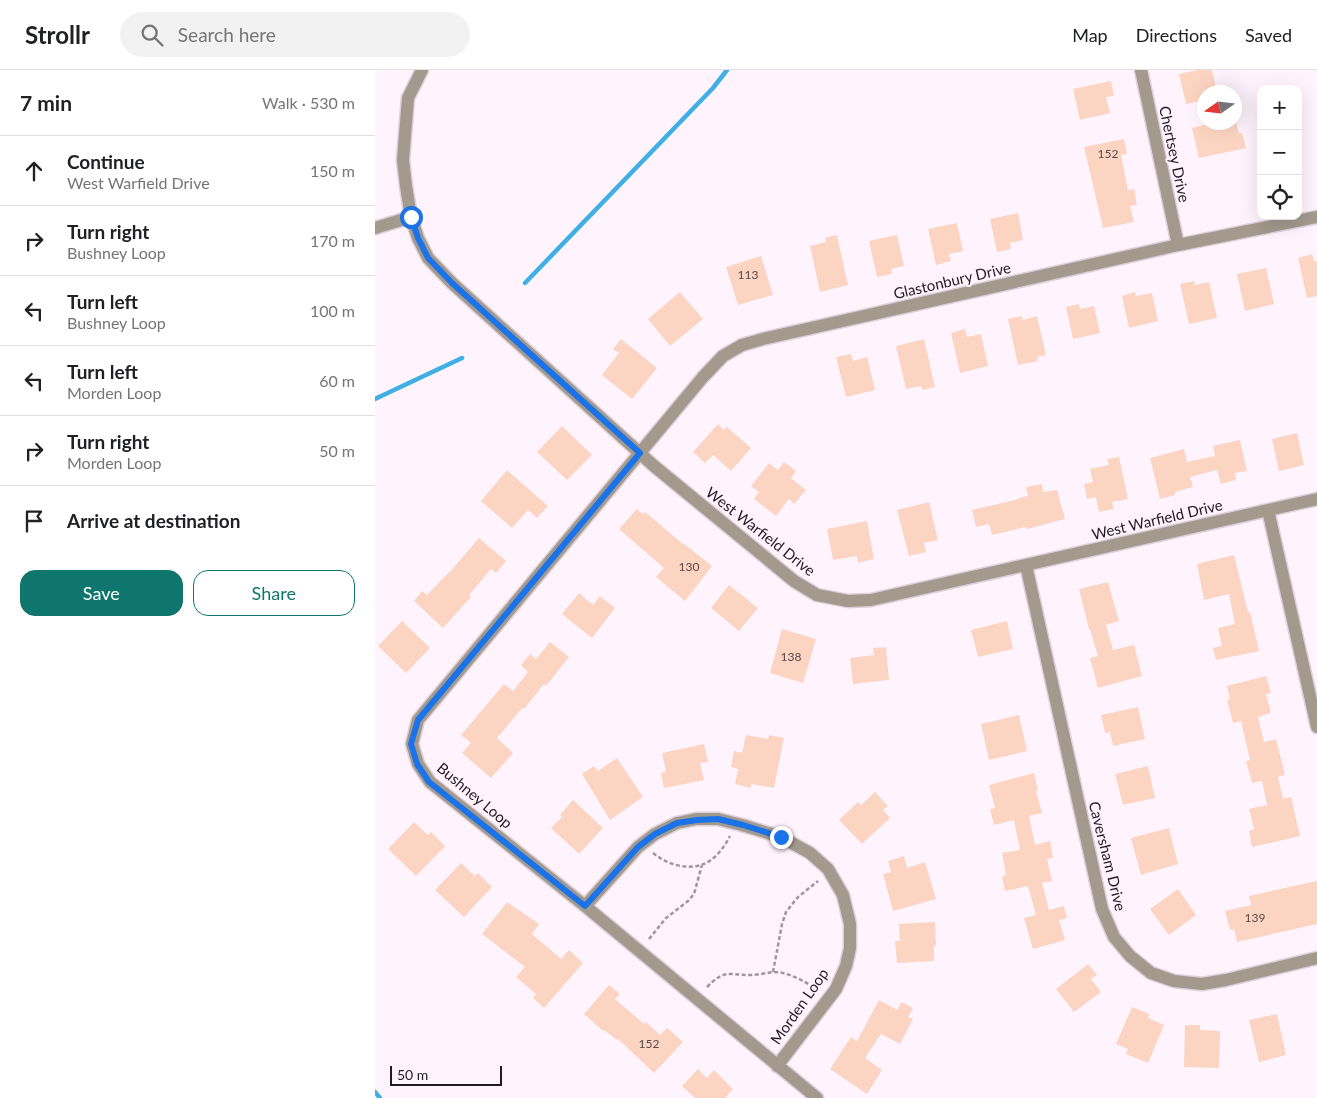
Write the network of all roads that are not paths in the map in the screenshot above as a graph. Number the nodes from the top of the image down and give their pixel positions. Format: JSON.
{"nodes":[{"id":1,"x":422,"y":70,"type":"edge"},
{"id":2,"x":1141,"y":70,"type":"edge"},
{"id":3,"x":411,"y":217,"type":"junction"},
{"id":4,"x":1317,"y":217,"type":"edge"},
{"id":5,"x":375,"y":228,"type":"edge"},
{"id":6,"x":1178,"y":245,"type":"junction"},
{"id":7,"x":640,"y":453,"type":"junction"},
{"id":8,"x":1317,"y":499,"type":"edge"},
{"id":9,"x":1268,"y":510,"type":"junction"},
{"id":10,"x":1026,"y":566,"type":"junction"},
{"id":11,"x":1317,"y":727,"type":"edge"},
{"id":12,"x":585,"y":906,"type":"junction"},
{"id":13,"x":1317,"y":958,"type":"edge"},
{"id":14,"x":777,"y":1066,"type":"junction"},
{"id":15,"x":817,"y":1098,"type":"edge"}],
"edges":[{"from":1,"to":3,"type":"street","name":"West Warfield Drive"},
{"from":2,"to":6,"type":"street","name":"Chertsey Drive"},
{"from":3,"to":5,"type":"street"},
{"from":3,"to":7,"type":"street","name":"West Warfield Drive"},
{"from":4,"to":6,"type":"street","name":"Glastonbury Drive"},
{"from":6,"to":7,"type":"street","name":"Glastonbury Drive"},
{"from":7,"to":10,"type":"street","name":"West Warfield Drive"},
{"from":7,"to":12,"type":"street","name":"Bushney Loop"},
{"from":8,"to":9,"type":"street","name":"West Warfield Drive"},
{"from":9,"to":10,"type":"street","name":"West Warfield Drive"},
{"from":9,"to":11,"type":"street"},
{"from":10,"to":13,"type":"street","name":"Caversham Drive"},
{"from":12,"to":14,"type":"street","name":"Bushney Loop"},
{"from":12,"to":14,"type":"street","name":"Morden Loop"},
{"from":14,"to":15,"type":"street","name":"Bushney Loop"}]}
